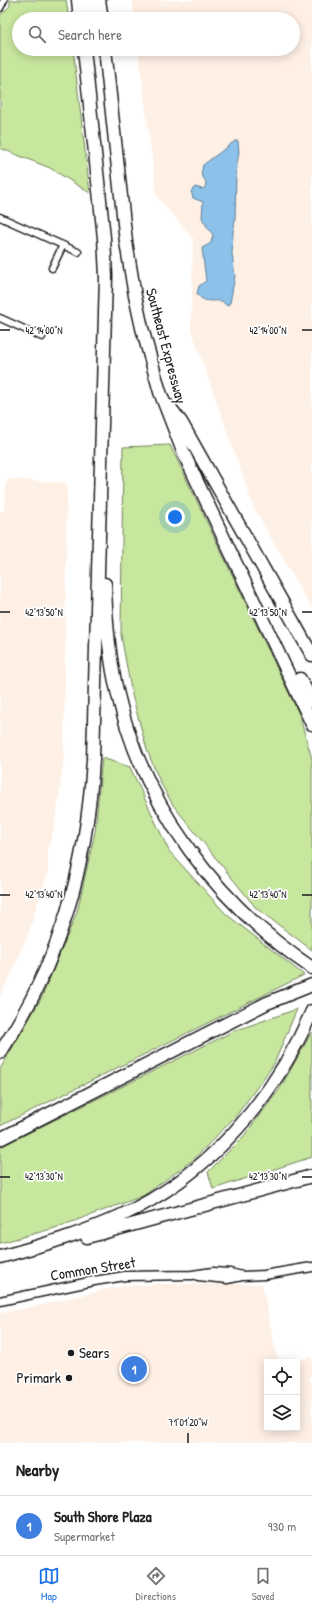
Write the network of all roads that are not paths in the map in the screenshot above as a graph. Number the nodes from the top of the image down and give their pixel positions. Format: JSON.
{"nodes":[{"id":1,"x":4,"y":0,"type":"edge"},
{"id":2,"x":78,"y":0,"type":"edge"},
{"id":3,"x":88,"y":0,"type":"edge"},
{"id":4,"x":99,"y":0,"type":"edge"},
{"id":5,"x":0,"y":8,"type":"edge"},
{"id":6,"x":85,"y":12,"type":"edge"},
{"id":7,"x":88,"y":12,"type":"edge"},
{"id":8,"x":101,"y":12,"type":"edge"},
{"id":9,"x":85,"y":56,"type":"edge"},
{"id":10,"x":106,"y":56,"type":"edge"},
{"id":11,"x":0,"y":217,"type":"edge"},
{"id":12,"x":63,"y":245,"type":"junction"},
{"id":13,"x":78,"y":252,"type":"dead end"},
{"id":14,"x":52,"y":268,"type":"dead end"},
{"id":15,"x":0,"y":318,"type":"edge"},
{"id":16,"x":42,"y":337,"type":"dead end"},
{"id":17,"x":160,"y":392,"type":"junction"},
{"id":18,"x":100,"y":505,"type":"junction"},
{"id":19,"x":269,"y":631,"type":"junction"},
{"id":20,"x":312,"y":655,"type":"edge"},
{"id":21,"x":312,"y":701,"type":"edge"},
{"id":22,"x":312,"y":724,"type":"edge"},
{"id":23,"x":312,"y":968,"type":"edge"},
{"id":24,"x":311,"y":985,"type":"edge"},
{"id":25,"x":312,"y":1011,"type":"edge"},
{"id":26,"x":0,"y":1053,"type":"edge"},
{"id":27,"x":0,"y":1138,"type":"edge"},
{"id":28,"x":312,"y":1176,"type":"edge"},
{"id":29,"x":312,"y":1181,"type":"edge"},
{"id":30,"x":278,"y":1185,"type":"junction"},
{"id":31,"x":4,"y":1256,"type":"edge"},
{"id":32,"x":312,"y":1268,"type":"edge"},
{"id":33,"x":0,"y":1302,"type":"edge"}],
"edges":[{"from":1,"to":5,"type":"street"},
{"from":2,"to":6,"type":"highway"},
{"from":3,"to":7,"type":"highway"},
{"from":4,"to":8,"type":"highway"},
{"from":9,"to":18,"type":"highway"},
{"from":10,"to":17,"type":"highway","name":"Southeast Expressway"},
{"from":11,"to":12,"type":"street"},
{"from":12,"to":13,"type":"street"},
{"from":12,"to":14,"type":"street"},
{"from":15,"to":16,"type":"street"},
{"from":17,"to":19,"type":"highway","name":"Southeast Expressway"},
{"from":17,"to":20,"type":"highway"},
{"from":18,"to":23,"type":"highway"},
{"from":18,"to":26,"type":"highway"},
{"from":19,"to":21,"type":"highway"},
{"from":19,"to":22,"type":"highway"},
{"from":24,"to":27,"type":"highway"},
{"from":25,"to":31,"type":"highway"},
{"from":28,"to":30,"type":"highway"},
{"from":29,"to":30,"type":"highway"},
{"from":30,"to":31,"type":"highway"},
{"from":32,"to":33,"type":"street","name":"Common Street"}]}
